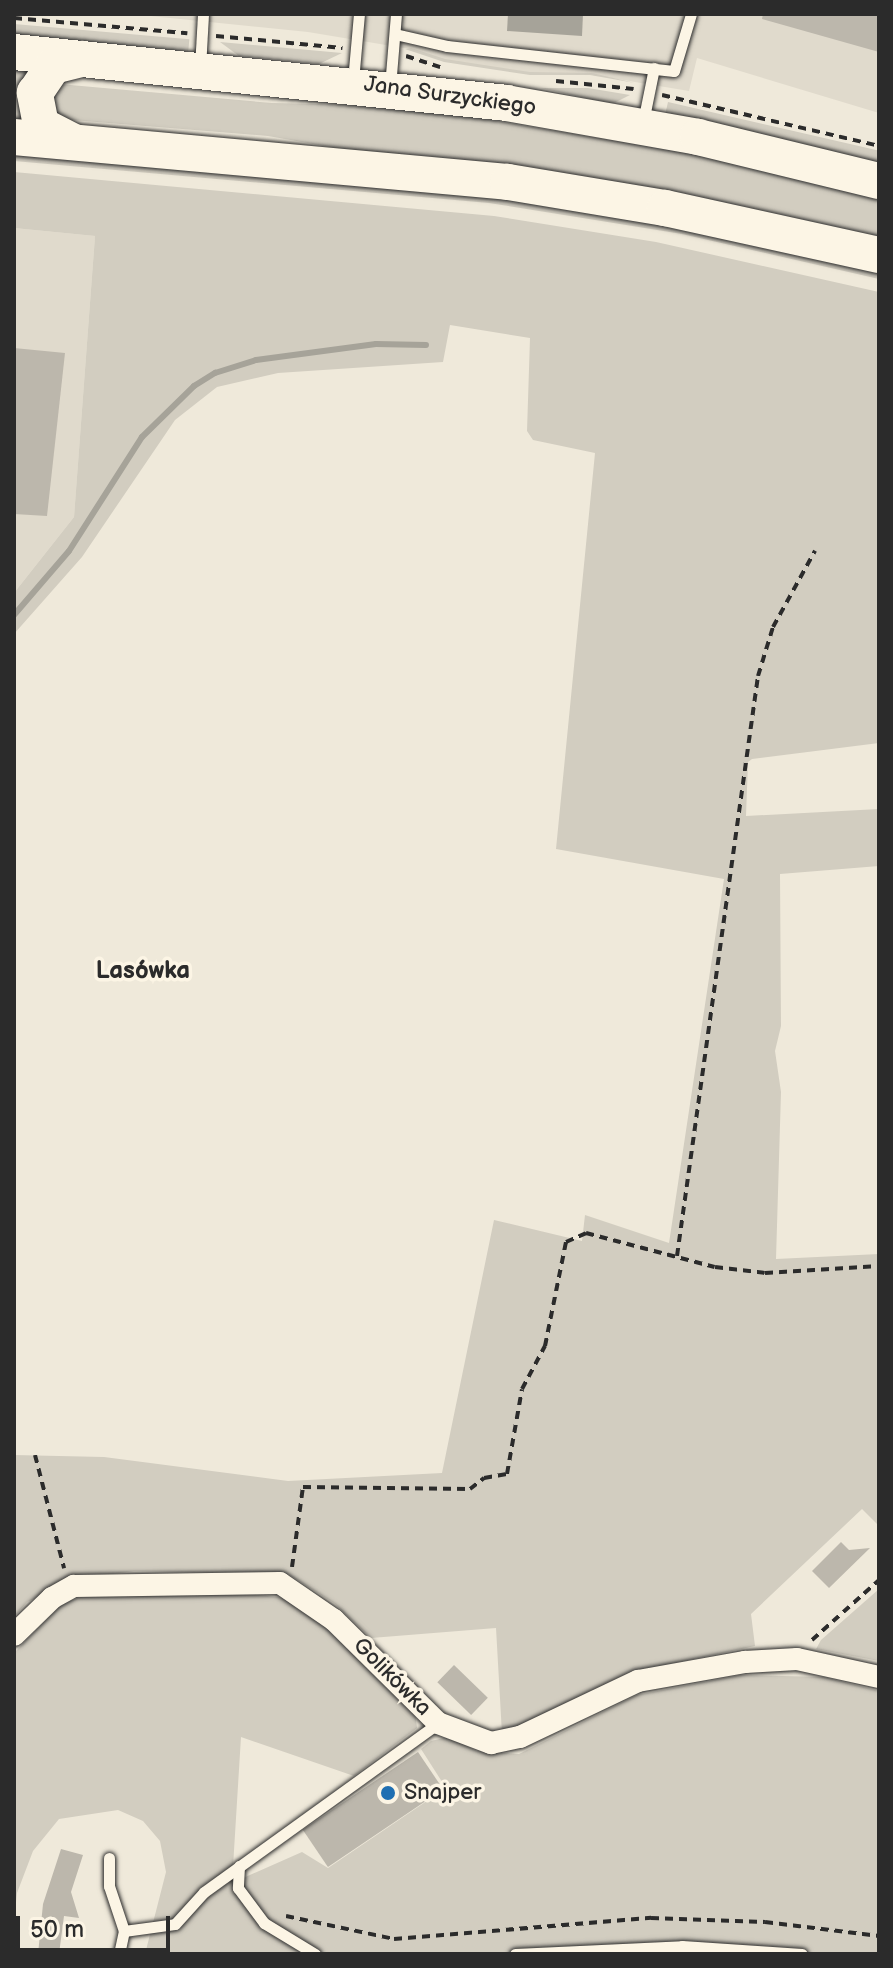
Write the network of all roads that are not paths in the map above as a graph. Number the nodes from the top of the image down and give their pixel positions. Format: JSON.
{"nodes":[{"id":1,"x":203,"y":14,"type":"edge"},
{"id":2,"x":359,"y":14,"type":"edge"},
{"id":3,"x":396,"y":14,"type":"edge"},
{"id":4,"x":691,"y":14,"type":"edge"},
{"id":5,"x":395,"y":34,"type":"junction"},
{"id":6,"x":14,"y":52,"type":"edge"},
{"id":7,"x":92,"y":58,"type":"junction"},
{"id":8,"x":654,"y":68,"type":"junction"},
{"id":9,"x":200,"y":69,"type":"junction"},
{"id":10,"x":353,"y":83,"type":"junction"},
{"id":11,"x":390,"y":87,"type":"junction"},
{"id":12,"x":642,"y":126,"type":"junction"},
{"id":13,"x":14,"y":137,"type":"edge"},
{"id":14,"x":74,"y":142,"type":"junction"},
{"id":15,"x":879,"y":181,"type":"edge"},
{"id":16,"x":879,"y":255,"type":"edge"},
{"id":17,"x":14,"y":1635,"type":"edge"},
{"id":18,"x":879,"y":1677,"type":"edge"},
{"id":19,"x":438,"y":1723,"type":"junction"},
{"id":20,"x":109,"y":1858,"type":"dead end"},
{"id":21,"x":239,"y":1866,"type":"junction"},
{"id":22,"x":124,"y":1931,"type":"junction"},
{"id":23,"x":119,"y":1954,"type":"edge"},
{"id":24,"x":315,"y":1954,"type":"edge"},
{"id":25,"x":515,"y":1954,"type":"edge"},
{"id":26,"x":802,"y":1954,"type":"edge"}],
"edges":[{"from":1,"to":9,"type":"lane"},
{"from":2,"to":10,"type":"lane"},
{"from":3,"to":5,"type":"lane"},
{"from":4,"to":8,"type":"lane"},
{"from":5,"to":8,"type":"lane"},
{"from":5,"to":11,"type":"lane"},
{"from":6,"to":7,"type":"main road","name":"Jana Surzyckiego"},
{"from":7,"to":9,"type":"main road","name":"Jana Surzyckiego"},
{"from":7,"to":14,"type":"main road"},
{"from":8,"to":12,"type":"lane"},
{"from":9,"to":10,"type":"main road","name":"Jana Surzyckiego"},
{"from":10,"to":11,"type":"main road","name":"Jana Surzyckiego"},
{"from":11,"to":12,"type":"main road","name":"Jana Surzyckiego"},
{"from":12,"to":15,"type":"main road","name":"Jana Surzyckiego"},
{"from":13,"to":14,"type":"main road"},
{"from":14,"to":16,"type":"main road"},
{"from":17,"to":19,"type":"street","name":"Golikówka"},
{"from":18,"to":19,"type":"street","name":"Golikówka"},
{"from":19,"to":21,"type":"lane"},
{"from":20,"to":22,"type":"lane"},
{"from":21,"to":22,"type":"lane"},
{"from":21,"to":24,"type":"lane"},
{"from":22,"to":23,"type":"lane"},
{"from":25,"to":26,"type":"lane"}]}
